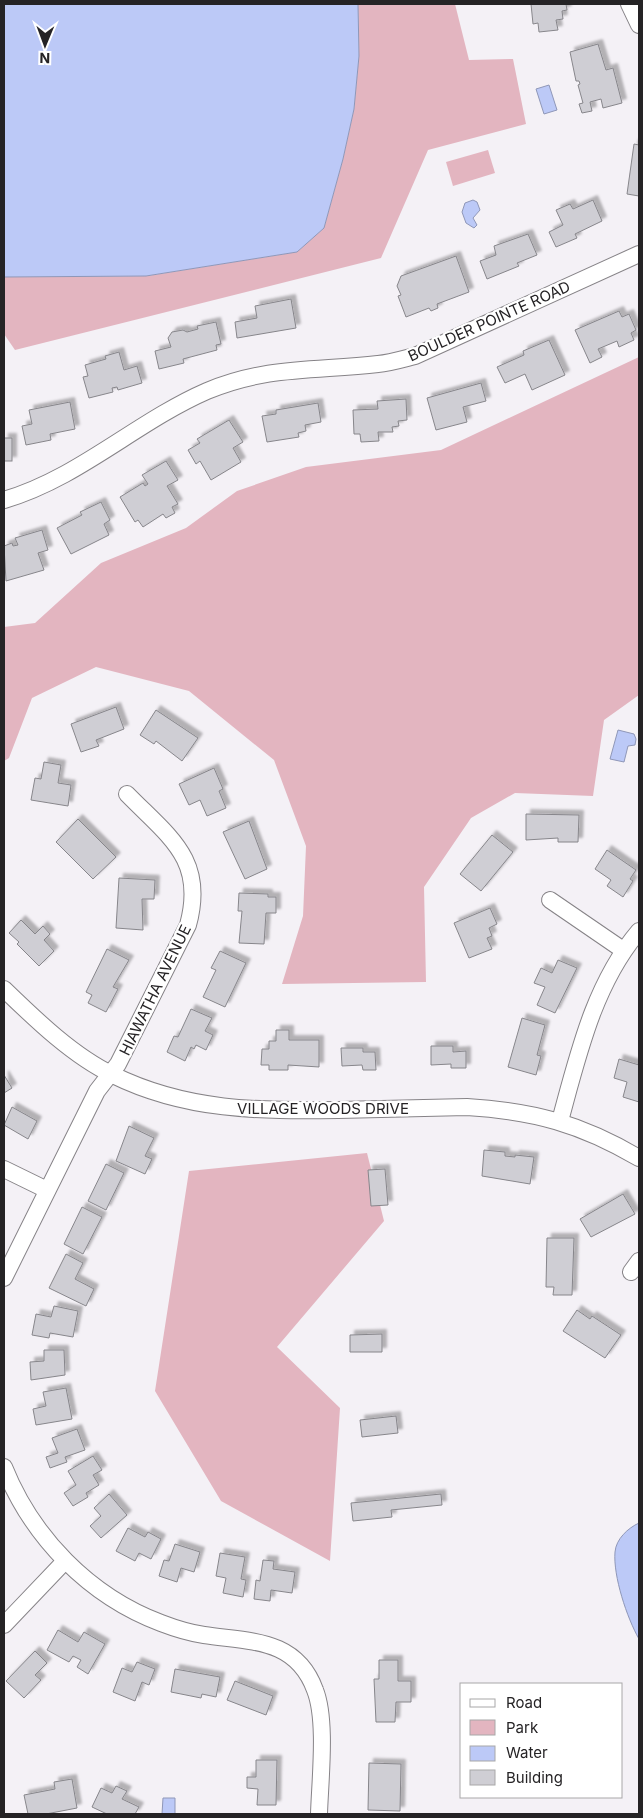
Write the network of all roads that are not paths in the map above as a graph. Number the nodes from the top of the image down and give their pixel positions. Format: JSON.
{"nodes":[{"id":1,"x":629,"y":4,"type":"edge"},
{"id":2,"x":639,"y":25,"type":"edge"},
{"id":3,"x":639,"y":254,"type":"edge"},
{"id":4,"x":4,"y":500,"type":"edge"},
{"id":5,"x":127,"y":794,"type":"dead end"},
{"id":6,"x":550,"y":900,"type":"dead end"},
{"id":7,"x":639,"y":931,"type":"edge"},
{"id":8,"x":623,"y":950,"type":"junction"},
{"id":9,"x":4,"y":988,"type":"edge"},
{"id":10,"x":111,"y":1074,"type":"junction"},
{"id":11,"x":560,"y":1121,"type":"junction"},
{"id":12,"x":639,"y":1158,"type":"edge"},
{"id":13,"x":4,"y":1169,"type":"edge"},
{"id":14,"x":47,"y":1190,"type":"junction"},
{"id":15,"x":4,"y":1278,"type":"edge"},
{"id":16,"x":4,"y":1467,"type":"edge"},
{"id":17,"x":66,"y":1561,"type":"junction"},
{"id":18,"x":4,"y":1625,"type":"edge"},
{"id":19,"x":319,"y":1814,"type":"edge"}],
"edges":[{"from":1,"to":2,"type":"street"},
{"from":3,"to":4,"type":"street","name":"BOULDER POINTE ROAD"},
{"from":5,"to":10,"type":"street","name":"HIAWATHA AVENUE"},
{"from":6,"to":8,"type":"street"},
{"from":7,"to":8,"type":"street"},
{"from":8,"to":11,"type":"street"},
{"from":9,"to":10,"type":"street","name":"VILLAGE WOODS DRIVE"},
{"from":10,"to":11,"type":"street","name":"VILLAGE WOODS DRIVE"},
{"from":10,"to":14,"type":"street","name":"HIAWATHA AVENUE"},
{"from":11,"to":12,"type":"street","name":"VILLAGE WOODS DRIVE"},
{"from":13,"to":14,"type":"street"},
{"from":14,"to":15,"type":"street","name":"HIAWATHA AVENUE"},
{"from":16,"to":17,"type":"street"},
{"from":17,"to":18,"type":"street"},
{"from":17,"to":19,"type":"street"}]}
